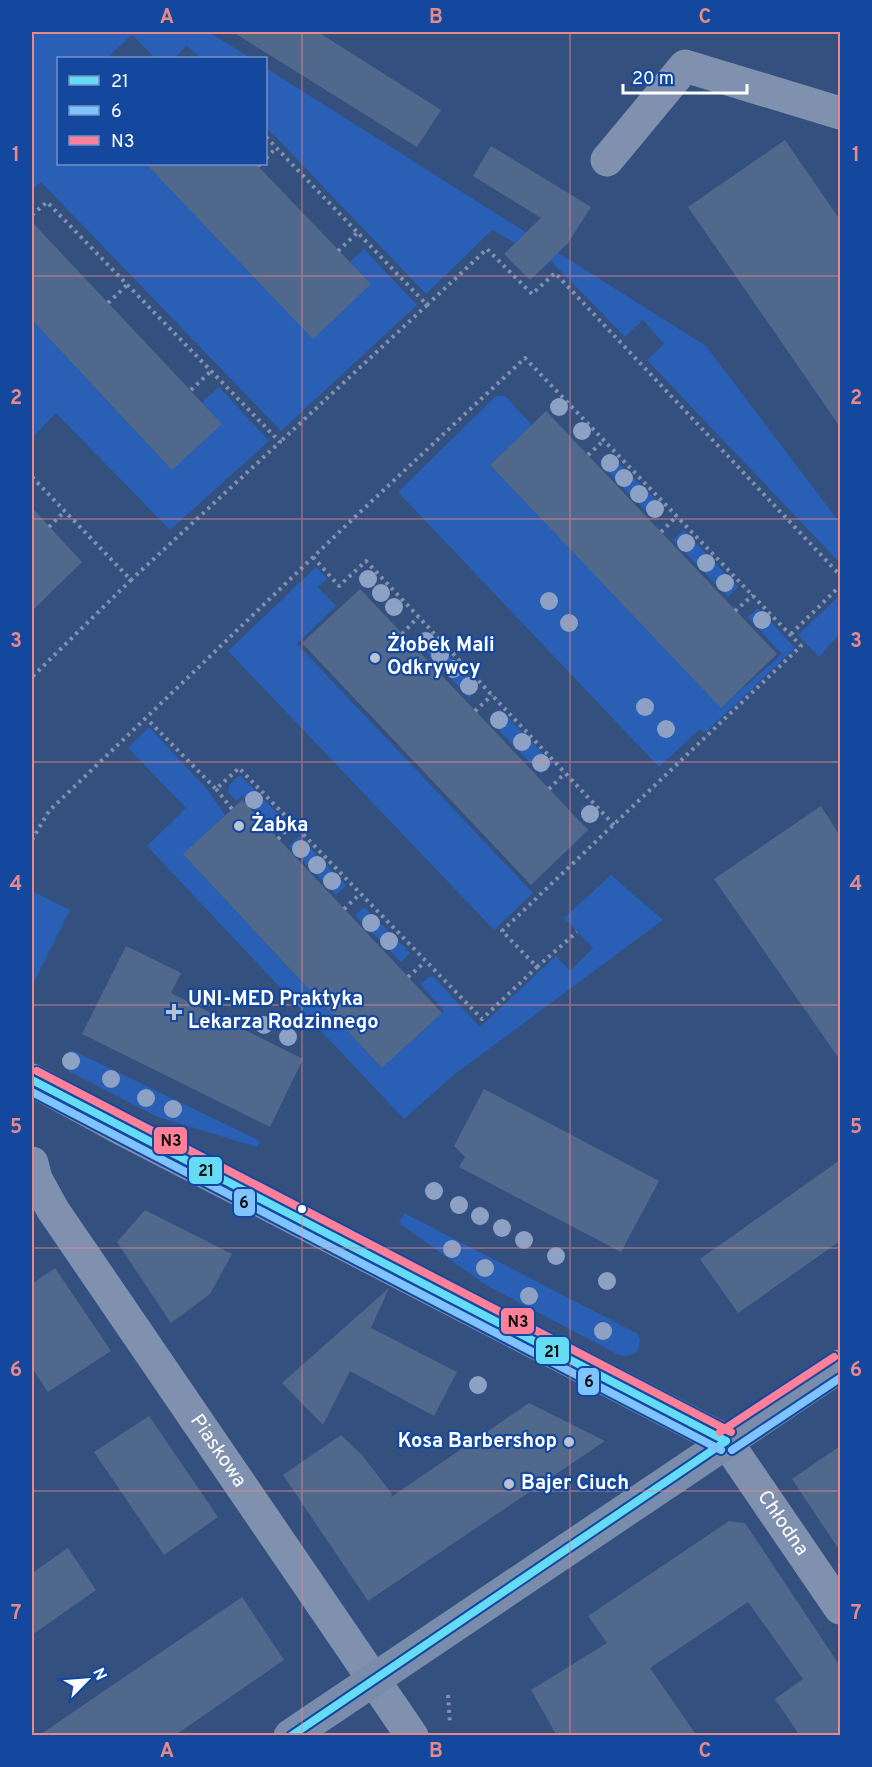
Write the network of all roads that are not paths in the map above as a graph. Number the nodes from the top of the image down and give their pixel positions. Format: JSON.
{"nodes":[{"id":1,"x":840,"y":112,"type":"edge"},
{"id":2,"x":607,"y":160,"type":"dead end"},
{"id":3,"x":34,"y":1088,"type":"edge"},
{"id":4,"x":32,"y":1163,"type":"edge"},
{"id":5,"x":840,"y":1366,"type":"edge"},
{"id":6,"x":726,"y":1441,"type":"junction"},
{"id":7,"x":840,"y":1608,"type":"edge"},
{"id":8,"x":374,"y":1679,"type":"junction"},
{"id":9,"x":290,"y":1736,"type":"edge"},
{"id":10,"x":412,"y":1736,"type":"edge"}],
"edges":[{"from":1,"to":2,"type":"street"},
{"from":3,"to":6,"type":"street"},
{"from":4,"to":8,"type":"street","name":"Piaskowa"},
{"from":5,"to":6,"type":"main road"},
{"from":6,"to":7,"type":"street","name":"Chłodna"},
{"from":6,"to":8,"type":"main road"},
{"from":8,"to":9,"type":"main road"},
{"from":8,"to":10,"type":"street","name":"Piaskowa"}]}
